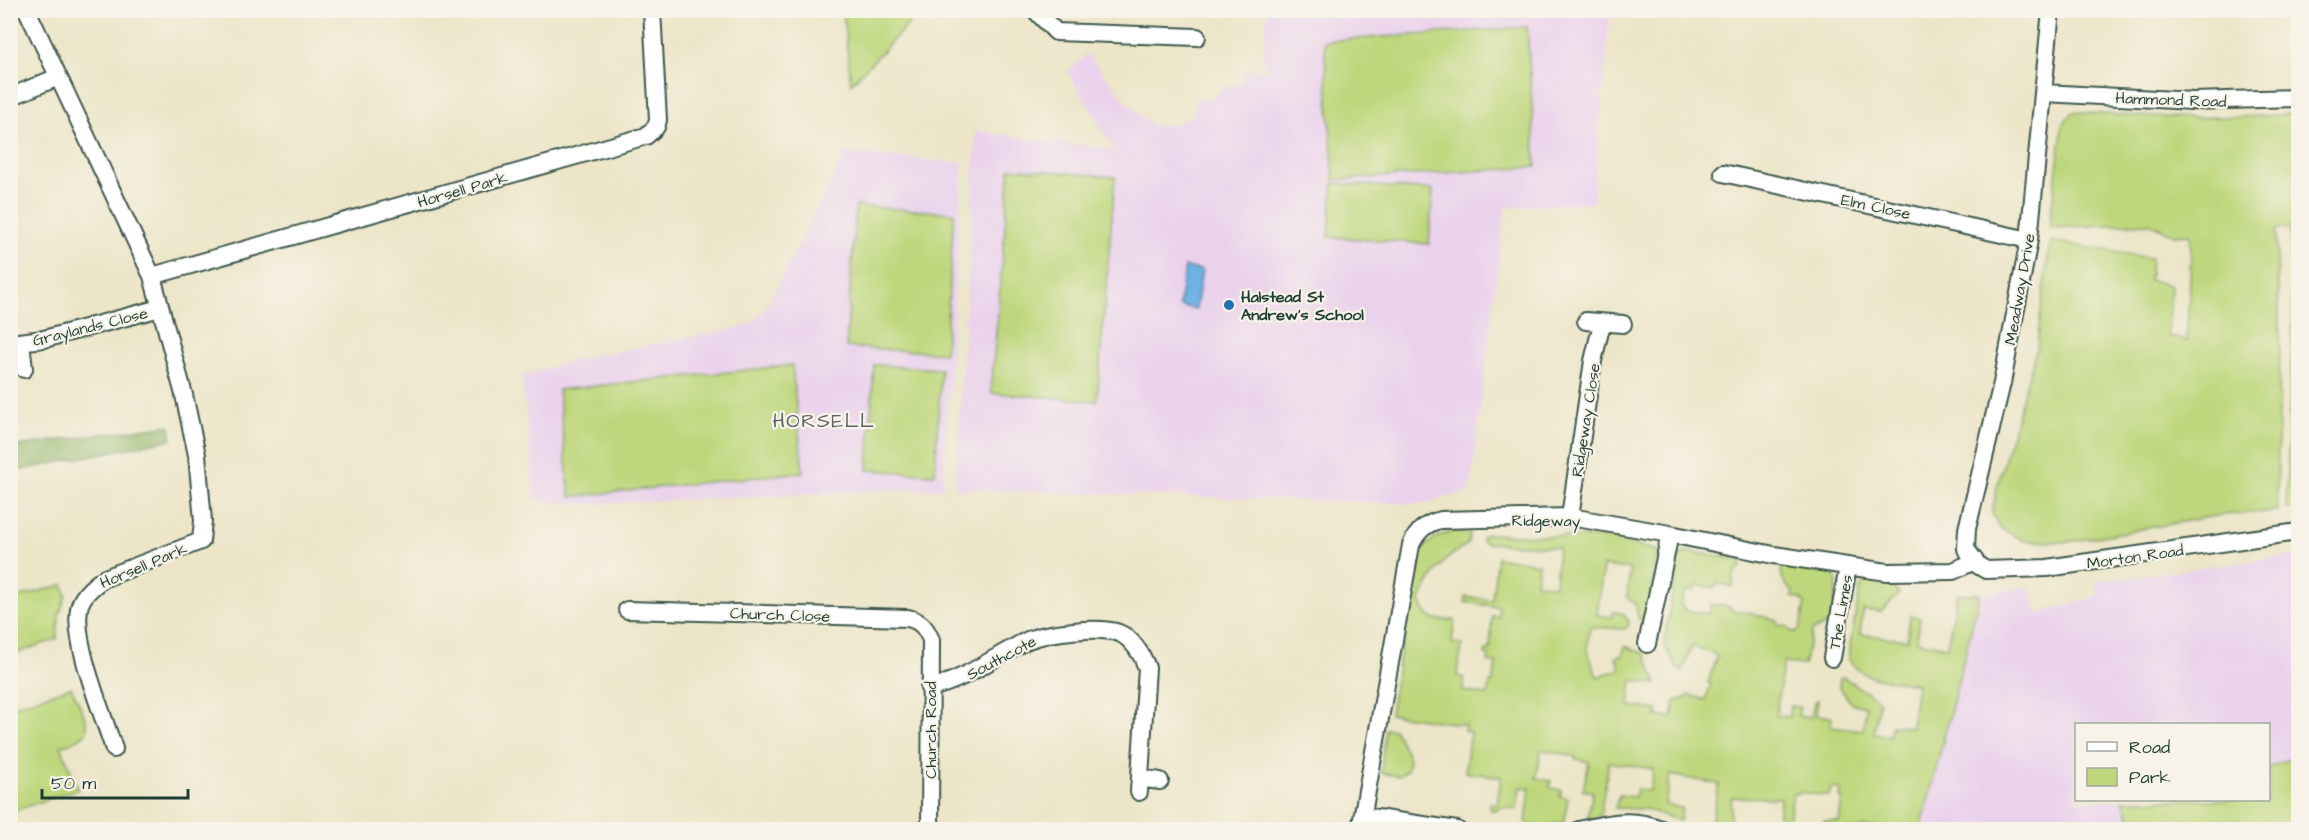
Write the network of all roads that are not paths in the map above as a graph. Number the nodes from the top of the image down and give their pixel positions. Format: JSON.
{"nodes":[{"id":1,"x":27,"y":10,"type":"edge"},
{"id":2,"x":652,"y":10,"type":"edge"},
{"id":3,"x":1035,"y":10,"type":"edge"},
{"id":4,"x":2051,"y":10,"type":"edge"},
{"id":5,"x":1197,"y":38,"type":"dead end"},
{"id":6,"x":58,"y":77,"type":"junction"},
{"id":7,"x":2044,"y":93,"type":"junction"},
{"id":8,"x":10,"y":97,"type":"edge"},
{"id":9,"x":2298,"y":98,"type":"edge"},
{"id":10,"x":1723,"y":173,"type":"dead end"},
{"id":11,"x":2029,"y":240,"type":"junction"},
{"id":12,"x":152,"y":276,"type":"junction"},
{"id":13,"x":160,"y":308,"type":"junction"},
{"id":14,"x":1623,"y":324,"type":"dead end"},
{"id":15,"x":16,"y":343,"type":"edge"},
{"id":16,"x":24,"y":369,"type":"dead end"},
{"id":17,"x":1570,"y":517,"type":"junction"},
{"id":18,"x":2298,"y":532,"type":"edge"},
{"id":19,"x":1670,"y":534,"type":"junction"},
{"id":20,"x":1975,"y":561,"type":"junction"},
{"id":21,"x":1848,"y":566,"type":"junction"},
{"id":22,"x":638,"y":606,"type":"dead end"},
{"id":23,"x":927,"y":631,"type":"joint"},
{"id":24,"x":1647,"y":644,"type":"dead end"},
{"id":25,"x":1832,"y":658,"type":"dead end"},
{"id":26,"x":929,"y":688,"type":"junction"},
{"id":27,"x":114,"y":749,"type":"dead end"},
{"id":28,"x":1160,"y":781,"type":"dead end"},
{"id":29,"x":1361,"y":823,"type":"edge"},
{"id":30,"x":930,"y":830,"type":"edge"},
{"id":31,"x":1456,"y":830,"type":"edge"},
{"id":32,"x":1579,"y":830,"type":"edge"},
{"id":33,"x":1663,"y":830,"type":"edge"}],
"edges":[{"from":1,"to":6,"type":"street","name":"Horsell Park"},
{"from":2,"to":12,"type":"street","name":"Horsell Park"},
{"from":3,"to":5,"type":"street"},
{"from":4,"to":7,"type":"street","name":"Meadway Drive"},
{"from":6,"to":8,"type":"street"},
{"from":6,"to":12,"type":"street","name":"Horsell Park"},
{"from":7,"to":9,"type":"street","name":"Hammond Road"},
{"from":7,"to":11,"type":"street","name":"Meadway Drive"},
{"from":10,"to":11,"type":"street","name":"Elm Close"},
{"from":11,"to":20,"type":"street","name":"Meadway Drive"},
{"from":12,"to":13,"type":"street","name":"Horsell Park"},
{"from":13,"to":15,"type":"street","name":"Graylands Close"},
{"from":13,"to":27,"type":"street","name":"Horsell Park"},
{"from":14,"to":17,"type":"street","name":"Ridgeway Close"},
{"from":15,"to":16,"type":"street","name":"Graylands Close"},
{"from":17,"to":19,"type":"street","name":"Ridgeway"},
{"from":17,"to":29,"type":"street","name":"Ridgeway"},
{"from":18,"to":20,"type":"street","name":"Morton Road"},
{"from":19,"to":21,"type":"street","name":"Ridgeway"},
{"from":19,"to":24,"type":"street"},
{"from":20,"to":21,"type":"street","name":"Ridgeway"},
{"from":21,"to":25,"type":"street","name":"The Limes"},
{"from":22,"to":23,"type":"street","name":"Church Close"},
{"from":23,"to":26,"type":"street","name":"Church Road"},
{"from":26,"to":28,"type":"street","name":"Southcote"},
{"from":26,"to":30,"type":"street","name":"Church Road"},
{"from":29,"to":31,"type":"street"},
{"from":32,"to":33,"type":"street"}]}
